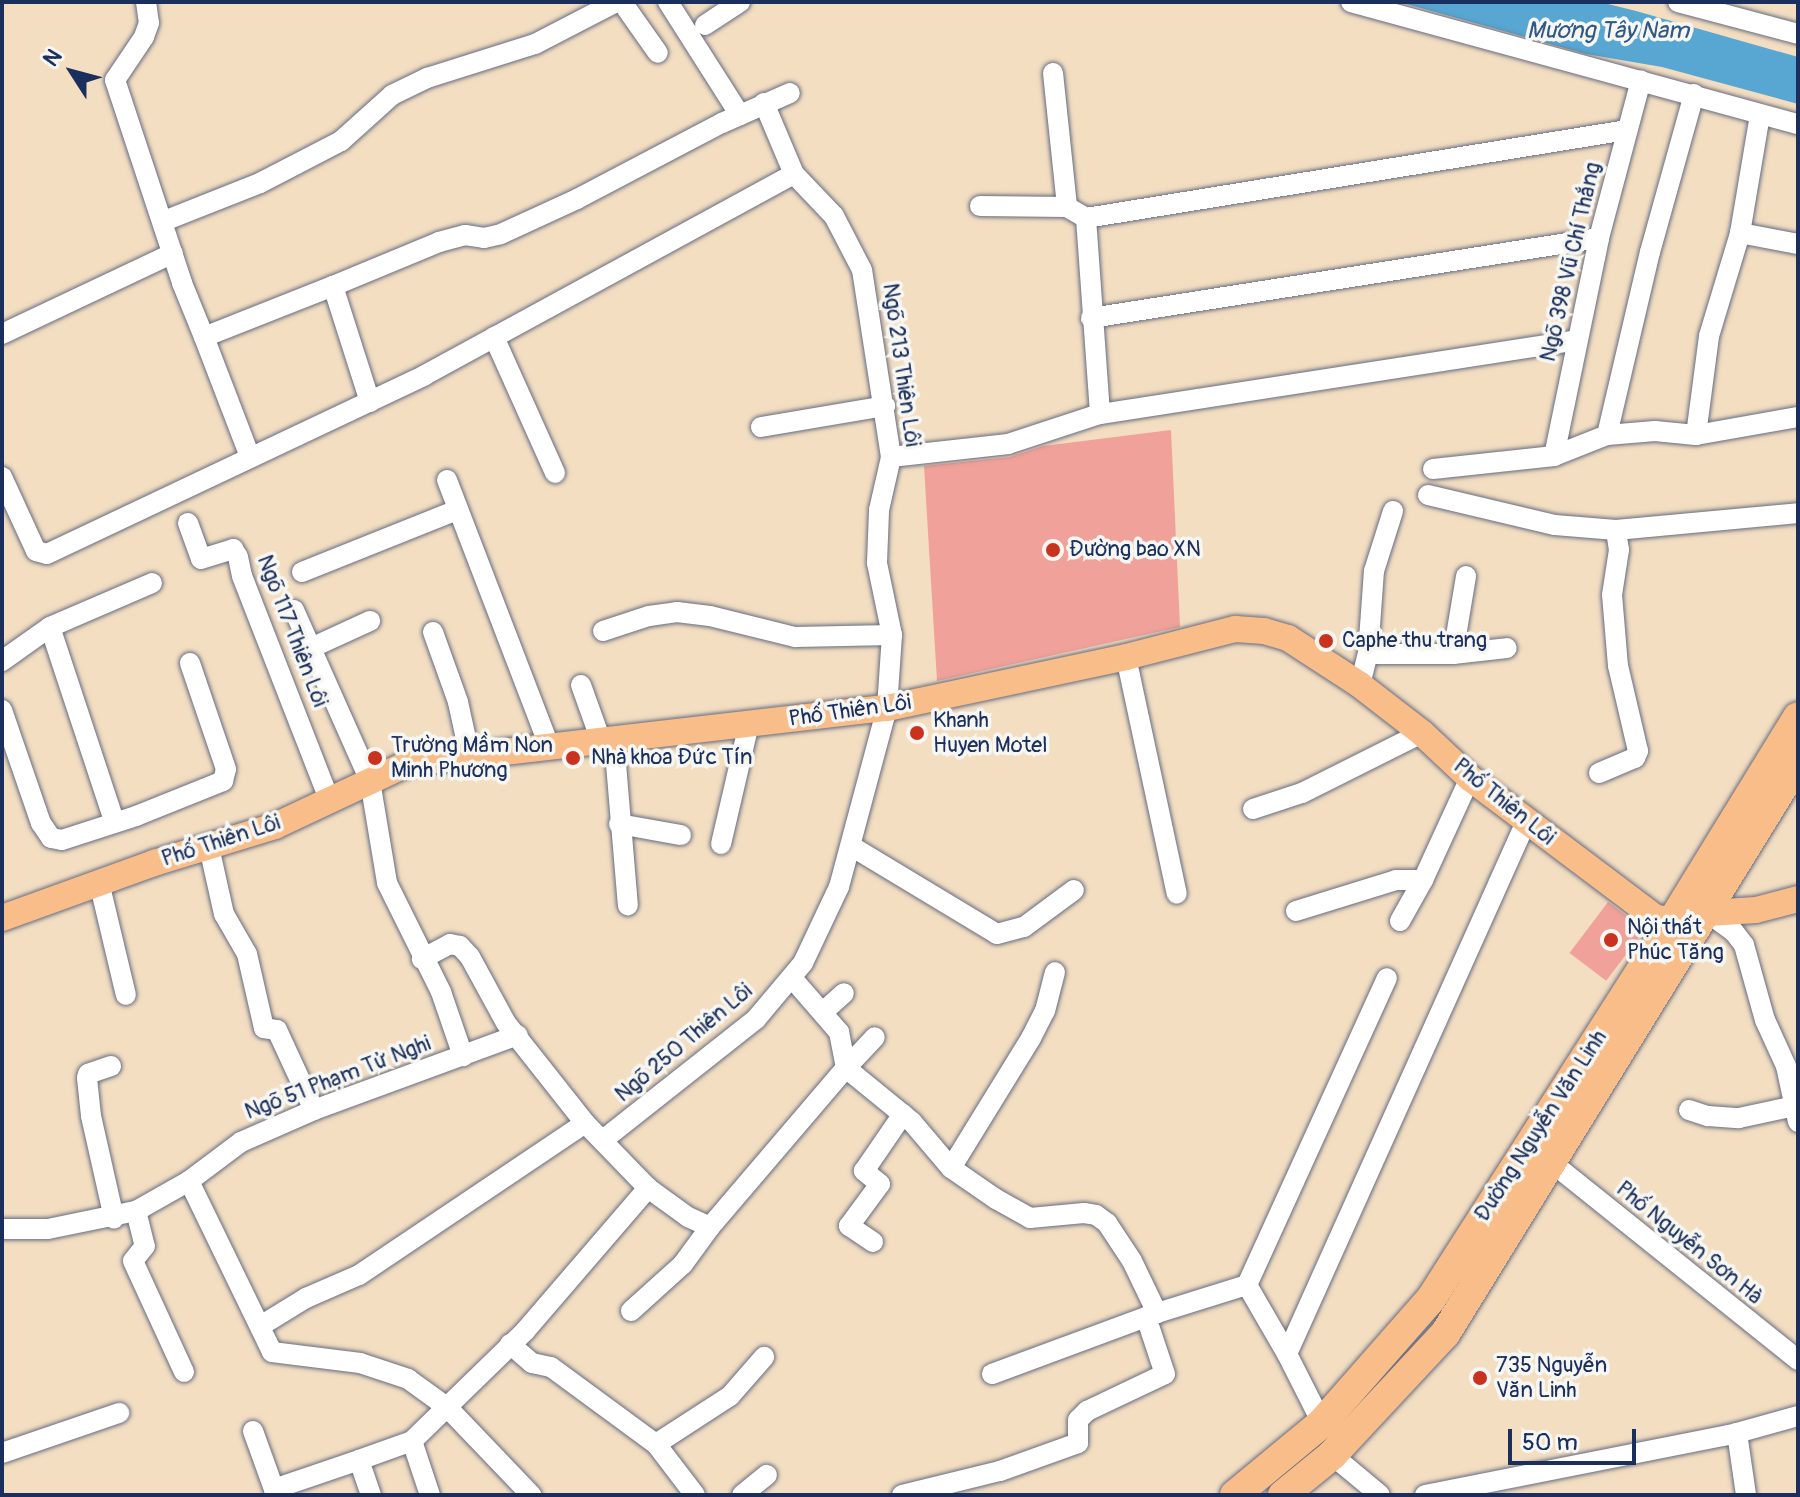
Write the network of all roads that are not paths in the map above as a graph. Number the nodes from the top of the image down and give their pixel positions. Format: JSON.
{"nodes":[{"id":1,"x":146,"y":2,"type":"edge"},
{"id":2,"x":619,"y":2,"type":"edge"},
{"id":3,"x":668,"y":2,"type":"edge"},
{"id":4,"x":740,"y":2,"type":"edge"},
{"id":5,"x":1351,"y":2,"type":"edge"},
{"id":6,"x":1678,"y":2,"type":"edge"},
{"id":7,"x":705,"y":25,"type":"dead end"},
{"id":8,"x":1798,"y":34,"type":"edge"},
{"id":9,"x":658,"y":53,"type":"dead end"},
{"id":10,"x":1053,"y":73,"type":"dead end"},
{"id":11,"x":1641,"y":80,"type":"junction"},
{"id":12,"x":790,"y":93,"type":"dead end"},
{"id":13,"x":1694,"y":94,"type":"junction"},
{"id":14,"x":764,"y":103,"type":"junction"},
{"id":15,"x":740,"y":115,"type":"junction"},
{"id":16,"x":1760,"y":115,"type":"junction"},
{"id":17,"x":1798,"y":124,"type":"edge"},
{"id":18,"x":1627,"y":130,"type":"junction"},
{"id":19,"x":794,"y":174,"type":"junction"},
{"id":20,"x":980,"y":206,"type":"dead end"},
{"id":21,"x":1067,"y":207,"type":"junction"},
{"id":22,"x":1086,"y":218,"type":"junction"},
{"id":23,"x":164,"y":221,"type":"junction"},
{"id":24,"x":1740,"y":233,"type":"junction"},
{"id":25,"x":1599,"y":238,"type":"junction"},
{"id":26,"x":1798,"y":244,"type":"edge"},
{"id":27,"x":173,"y":253,"type":"junction"},
{"id":28,"x":333,"y":286,"type":"junction"},
{"id":29,"x":1091,"y":318,"type":"junction"},
{"id":30,"x":2,"y":334,"type":"edge"},
{"id":31,"x":204,"y":337,"type":"junction"},
{"id":32,"x":494,"y":337,"type":"junction"},
{"id":33,"x":1577,"y":340,"type":"junction"},
{"id":34,"x":370,"y":402,"type":"junction"},
{"id":35,"x":885,"y":406,"type":"junction"},
{"id":36,"x":1100,"y":414,"type":"junction"},
{"id":37,"x":1798,"y":417,"type":"edge"},
{"id":38,"x":761,"y":427,"type":"dead end"},
{"id":39,"x":1607,"y":435,"type":"junction"},
{"id":40,"x":1696,"y":435,"type":"junction"},
{"id":41,"x":1554,"y":456,"type":"junction"},
{"id":42,"x":250,"y":457,"type":"junction"},
{"id":43,"x":891,"y":457,"type":"junction"},
{"id":44,"x":1433,"y":469,"type":"dead end"},
{"id":45,"x":555,"y":473,"type":"dead end"},
{"id":46,"x":2,"y":477,"type":"edge"},
{"id":47,"x":447,"y":480,"type":"dead end"},
{"id":48,"x":1428,"y":495,"type":"dead end"},
{"id":49,"x":457,"y":510,"type":"junction"},
{"id":50,"x":1393,"y":511,"type":"dead end"},
{"id":51,"x":1798,"y":513,"type":"edge"},
{"id":52,"x":188,"y":523,"type":"dead end"},
{"id":53,"x":1616,"y":530,"type":"junction"},
{"id":54,"x":302,"y":572,"type":"dead end"},
{"id":55,"x":1466,"y":576,"type":"dead end"},
{"id":56,"x":152,"y":583,"type":"dead end"},
{"id":57,"x":294,"y":610,"type":"dead end"},
{"id":58,"x":370,"y":621,"type":"dead end"},
{"id":59,"x":50,"y":627,"type":"junction"},
{"id":60,"x":603,"y":631,"type":"dead end"},
{"id":61,"x":433,"y":632,"type":"dead end"},
{"id":62,"x":892,"y":635,"type":"junction"},
{"id":63,"x":311,"y":648,"type":"junction"},
{"id":64,"x":1507,"y":648,"type":"dead end"},
{"id":65,"x":1368,"y":654,"type":"junction"},
{"id":66,"x":1453,"y":654,"type":"junction"},
{"id":67,"x":1126,"y":657,"type":"junction"},
{"id":68,"x":2,"y":661,"type":"edge"},
{"id":69,"x":190,"y":663,"type":"dead end"},
{"id":70,"x":581,"y":685,"type":"dead end"},
{"id":71,"x":1360,"y":685,"type":"junction"},
{"id":72,"x":887,"y":708,"type":"junction"},
{"id":73,"x":2,"y":710,"type":"edge"},
{"id":74,"x":1798,"y":717,"type":"edge"},
{"id":75,"x":749,"y":724,"type":"junction"},
{"id":76,"x":1422,"y":733,"type":"junction"},
{"id":77,"x":608,"y":740,"type":"junction"},
{"id":78,"x":550,"y":748,"type":"junction"},
{"id":79,"x":470,"y":757,"type":"junction"},
{"id":80,"x":1798,"y":762,"type":"edge"},
{"id":81,"x":1599,"y":773,"type":"dead end"},
{"id":82,"x":1470,"y":778,"type":"junction"},
{"id":83,"x":370,"y":781,"type":"junction"},
{"id":84,"x":329,"y":799,"type":"junction"},
{"id":85,"x":1253,"y":809,"type":"dead end"},
{"id":86,"x":1526,"y":822,"type":"junction"},
{"id":87,"x":115,"y":823,"type":"junction"},
{"id":88,"x":619,"y":824,"type":"junction"},
{"id":89,"x":681,"y":835,"type":"dead end"},
{"id":90,"x":721,"y":844,"type":"dead end"},
{"id":91,"x":851,"y":846,"type":"junction"},
{"id":92,"x":209,"y":847,"type":"junction"},
{"id":93,"x":1423,"y":880,"type":"junction"},
{"id":94,"x":99,"y":882,"type":"junction"},
{"id":95,"x":1074,"y":890,"type":"dead end"},
{"id":96,"x":1177,"y":894,"type":"dead end"},
{"id":97,"x":1798,"y":899,"type":"edge"},
{"id":98,"x":628,"y":905,"type":"dead end"},
{"id":99,"x":1296,"y":911,"type":"dead end"},
{"id":100,"x":1708,"y":913,"type":"junction"},
{"id":101,"x":2,"y":918,"type":"edge"},
{"id":102,"x":1673,"y":920,"type":"junction"},
{"id":103,"x":1400,"y":921,"type":"dead end"},
{"id":104,"x":422,"y":959,"type":"junction"},
{"id":105,"x":1055,"y":972,"type":"dead end"},
{"id":106,"x":792,"y":978,"type":"junction"},
{"id":107,"x":1387,"y":978,"type":"dead end"},
{"id":108,"x":844,"y":993,"type":"dead end"},
{"id":109,"x":126,"y":995,"type":"dead end"},
{"id":110,"x":823,"y":1012,"type":"junction"},
{"id":111,"x":518,"y":1035,"type":"junction"},
{"id":112,"x":875,"y":1037,"type":"dead end"},
{"id":113,"x":463,"y":1056,"type":"junction"},
{"id":114,"x":111,"y":1066,"type":"dead end"},
{"id":115,"x":846,"y":1068,"type":"junction"},
{"id":116,"x":314,"y":1110,"type":"junction"},
{"id":117,"x":1689,"y":1110,"type":"dead end"},
{"id":118,"x":903,"y":1114,"type":"junction"},
{"id":119,"x":1797,"y":1114,"type":"edge"},
{"id":120,"x":585,"y":1123,"type":"junction"},
{"id":121,"x":603,"y":1140,"type":"junction"},
{"id":122,"x":1551,"y":1162,"type":"junction"},
{"id":123,"x":951,"y":1168,"type":"junction"},
{"id":124,"x":189,"y":1181,"type":"junction"},
{"id":125,"x":648,"y":1188,"type":"junction"},
{"id":126,"x":136,"y":1211,"type":"junction"},
{"id":127,"x":114,"y":1218,"type":"junction"},
{"id":128,"x":710,"y":1227,"type":"junction"},
{"id":129,"x":2,"y":1229,"type":"edge"},
{"id":130,"x":873,"y":1242,"type":"dead end"},
{"id":131,"x":1247,"y":1285,"type":"junction"},
{"id":132,"x":631,"y":1311,"type":"dead end"},
{"id":133,"x":1152,"y":1315,"type":"junction"},
{"id":134,"x":262,"y":1325,"type":"junction"},
{"id":135,"x":510,"y":1344,"type":"junction"},
{"id":136,"x":1287,"y":1354,"type":"junction"},
{"id":137,"x":764,"y":1357,"type":"dead end"},
{"id":138,"x":1798,"y":1360,"type":"edge"},
{"id":139,"x":184,"y":1372,"type":"dead end"},
{"id":140,"x":992,"y":1374,"type":"dead end"},
{"id":141,"x":447,"y":1407,"type":"junction"},
{"id":142,"x":119,"y":1413,"type":"dead end"},
{"id":143,"x":1798,"y":1416,"type":"edge"},
{"id":144,"x":1322,"y":1423,"type":"junction"},
{"id":145,"x":253,"y":1431,"type":"dead end"},
{"id":146,"x":1737,"y":1433,"type":"junction"},
{"id":147,"x":412,"y":1441,"type":"junction"},
{"id":148,"x":656,"y":1444,"type":"junction"},
{"id":149,"x":2,"y":1453,"type":"edge"},
{"id":150,"x":1332,"y":1455,"type":"junction"},
{"id":151,"x":359,"y":1460,"type":"junction"},
{"id":152,"x":767,"y":1475,"type":"dead end"},
{"id":153,"x":275,"y":1492,"type":"edge"},
{"id":154,"x":371,"y":1495,"type":"edge"},
{"id":155,"x":430,"y":1495,"type":"edge"},
{"id":156,"x":531,"y":1495,"type":"edge"},
{"id":157,"x":695,"y":1495,"type":"edge"},
{"id":158,"x":742,"y":1495,"type":"edge"},
{"id":159,"x":902,"y":1495,"type":"edge"},
{"id":160,"x":1235,"y":1495,"type":"edge"},
{"id":161,"x":1283,"y":1495,"type":"edge"},
{"id":162,"x":1380,"y":1495,"type":"edge"},
{"id":163,"x":1425,"y":1495,"type":"edge"},
{"id":164,"x":1746,"y":1495,"type":"edge"}],
"edges":[{"from":1,"to":23,"type":"street"},
{"from":2,"to":9,"type":"street"},
{"from":2,"to":23,"type":"street"},
{"from":3,"to":15,"type":"street"},
{"from":4,"to":7,"type":"street"},
{"from":5,"to":11,"type":"street"},
{"from":6,"to":8,"type":"street"},
{"from":10,"to":21,"type":"street"},
{"from":11,"to":13,"type":"street"},
{"from":11,"to":18,"type":"street","name":"Ngõ 398 Vũ Chí Thắng"},
{"from":12,"to":14,"type":"street"},
{"from":13,"to":16,"type":"street"},
{"from":13,"to":39,"type":"street"},
{"from":14,"to":15,"type":"street"},
{"from":14,"to":19,"type":"street","name":"Ngõ 213 Thiên Lôi"},
{"from":15,"to":28,"type":"street"},
{"from":16,"to":17,"type":"street"},
{"from":16,"to":24,"type":"street"},
{"from":18,"to":22,"type":"street"},
{"from":18,"to":25,"type":"street","name":"Ngõ 398 Vũ Chí Thắng"},
{"from":19,"to":32,"type":"street"},
{"from":19,"to":35,"type":"street","name":"Ngõ 213 Thiên Lôi"},
{"from":20,"to":21,"type":"street"},
{"from":21,"to":22,"type":"street"},
{"from":22,"to":29,"type":"street"},
{"from":23,"to":27,"type":"street"},
{"from":24,"to":26,"type":"street"},
{"from":24,"to":40,"type":"street"},
{"from":25,"to":29,"type":"street"},
{"from":25,"to":33,"type":"street","name":"Ngõ 398 Vũ Chí Thắng"},
{"from":27,"to":30,"type":"street"},
{"from":27,"to":31,"type":"street"},
{"from":28,"to":31,"type":"street"},
{"from":28,"to":34,"type":"street"},
{"from":29,"to":36,"type":"street"},
{"from":31,"to":42,"type":"street"},
{"from":32,"to":34,"type":"street"},
{"from":32,"to":45,"type":"street"},
{"from":33,"to":36,"type":"street"},
{"from":33,"to":41,"type":"street","name":"Ngõ 398 Vũ Chí Thắng"},
{"from":34,"to":42,"type":"street"},
{"from":35,"to":38,"type":"street"},
{"from":35,"to":43,"type":"street","name":"Ngõ 213 Thiên Lôi"},
{"from":36,"to":43,"type":"street"},
{"from":37,"to":40,"type":"street"},
{"from":39,"to":40,"type":"street"},
{"from":39,"to":41,"type":"street"},
{"from":41,"to":44,"type":"street"},
{"from":42,"to":46,"type":"street"},
{"from":43,"to":62,"type":"street","name":"Ngõ 213 Thiên Lôi"},
{"from":47,"to":49,"type":"street"},
{"from":48,"to":53,"type":"street"},
{"from":49,"to":54,"type":"street"},
{"from":49,"to":78,"type":"street"},
{"from":50,"to":65,"type":"street"},
{"from":51,"to":53,"type":"street"},
{"from":52,"to":84,"type":"street","name":"Ngõ 117 Thiên Lôi"},
{"from":53,"to":81,"type":"street"},
{"from":55,"to":66,"type":"street"},
{"from":56,"to":59,"type":"street"},
{"from":57,"to":63,"type":"street"},
{"from":58,"to":63,"type":"street"},
{"from":59,"to":68,"type":"street"},
{"from":59,"to":87,"type":"street"},
{"from":60,"to":62,"type":"street"},
{"from":61,"to":79,"type":"street"},
{"from":62,"to":72,"type":"street","name":"Ngõ 213 Thiên Lôi"},
{"from":63,"to":83,"type":"street"},
{"from":64,"to":66,"type":"street"},
{"from":65,"to":66,"type":"street"},
{"from":65,"to":71,"type":"street"},
{"from":67,"to":71,"type":"main road","name":"Phố Thiên Lôi"},
{"from":67,"to":72,"type":"main road","name":"Phố Thiên Lôi"},
{"from":67,"to":96,"type":"street"},
{"from":69,"to":87,"type":"street"},
{"from":70,"to":77,"type":"street"},
{"from":71,"to":76,"type":"main road","name":"Phố Thiên Lôi"},
{"from":72,"to":75,"type":"main road","name":"Phố Thiên Lôi"},
{"from":72,"to":91,"type":"street","name":"Ngõ 250 Thiên Lôi"},
{"from":73,"to":87,"type":"street"},
{"from":74,"to":102,"type":"highway","name":"Đường Nguyễn Văn Linh"},
{"from":75,"to":77,"type":"main road","name":"Phố Thiên Lôi"},
{"from":75,"to":90,"type":"street"},
{"from":76,"to":82,"type":"main road","name":"Phố Thiên Lôi"},
{"from":76,"to":85,"type":"street"},
{"from":77,"to":78,"type":"main road","name":"Phố Thiên Lôi"},
{"from":77,"to":88,"type":"street"},
{"from":78,"to":79,"type":"main road","name":"Phố Thiên Lôi"},
{"from":79,"to":83,"type":"main road","name":"Phố Thiên Lôi"},
{"from":80,"to":100,"type":"highway","name":"Đường Nguyễn Văn Linh"},
{"from":82,"to":86,"type":"main road","name":"Phố Thiên Lôi"},
{"from":82,"to":93,"type":"street"},
{"from":83,"to":84,"type":"main road","name":"Phố Thiên Lôi"},
{"from":83,"to":104,"type":"street"},
{"from":84,"to":92,"type":"main road","name":"Phố Thiên Lôi"},
{"from":86,"to":102,"type":"main road","name":"Phố Thiên Lôi"},
{"from":86,"to":136,"type":"street"},
{"from":88,"to":89,"type":"street"},
{"from":88,"to":98,"type":"street"},
{"from":91,"to":95,"type":"street"},
{"from":91,"to":106,"type":"street","name":"Ngõ 250 Thiên Lôi"},
{"from":92,"to":94,"type":"main road","name":"Phố Thiên Lôi"},
{"from":92,"to":116,"type":"street"},
{"from":93,"to":99,"type":"street"},
{"from":93,"to":103,"type":"street"},
{"from":94,"to":101,"type":"main road","name":"Phố Thiên Lôi"},
{"from":94,"to":109,"type":"street"},
{"from":97,"to":100,"type":"main road"},
{"from":100,"to":102,"type":"main road"},
{"from":100,"to":119,"type":"street"},
{"from":100,"to":122,"type":"highway","name":"Đường Nguyễn Văn Linh"},
{"from":102,"to":144,"type":"highway","name":"Đường Nguyễn Văn Linh"},
{"from":104,"to":111,"type":"street"},
{"from":104,"to":113,"type":"street"},
{"from":105,"to":123,"type":"street"},
{"from":106,"to":110,"type":"street"},
{"from":106,"to":121,"type":"street","name":"Ngõ 250 Thiên Lôi"},
{"from":107,"to":131,"type":"street"},
{"from":108,"to":110,"type":"street"},
{"from":110,"to":115,"type":"street"},
{"from":111,"to":113,"type":"street","name":"Ngõ 51 Phạm Tử Nghi"},
{"from":111,"to":120,"type":"street"},
{"from":112,"to":115,"type":"street"},
{"from":113,"to":116,"type":"street","name":"Ngõ 51 Phạm Tử Nghi"},
{"from":114,"to":127,"type":"street"},
{"from":115,"to":118,"type":"street"},
{"from":115,"to":128,"type":"street"},
{"from":116,"to":124,"type":"street","name":"Ngõ 51 Phạm Tử Nghi"},
{"from":117,"to":119,"type":"street"},
{"from":118,"to":123,"type":"street"},
{"from":118,"to":130,"type":"street"},
{"from":120,"to":121,"type":"street"},
{"from":120,"to":134,"type":"street"},
{"from":121,"to":125,"type":"street"},
{"from":122,"to":138,"type":"street","name":"Phố Nguyễn Sơn Hà"},
{"from":122,"to":150,"type":"highway","name":"Đường Nguyễn Văn Linh"},
{"from":123,"to":133,"type":"street"},
{"from":124,"to":126,"type":"street","name":"Ngõ 51 Phạm Tử Nghi"},
{"from":124,"to":134,"type":"street"},
{"from":125,"to":128,"type":"street"},
{"from":125,"to":135,"type":"street"},
{"from":126,"to":127,"type":"street","name":"Ngõ 51 Phạm Tử Nghi"},
{"from":126,"to":139,"type":"street"},
{"from":127,"to":129,"type":"street","name":"Ngõ 51 Phạm Tử Nghi"},
{"from":128,"to":132,"type":"street"},
{"from":131,"to":133,"type":"street"},
{"from":131,"to":136,"type":"street"},
{"from":133,"to":140,"type":"street"},
{"from":133,"to":159,"type":"street"},
{"from":134,"to":141,"type":"street"},
{"from":135,"to":141,"type":"street"},
{"from":135,"to":148,"type":"street"},
{"from":136,"to":144,"type":"street"},
{"from":137,"to":148,"type":"street"},
{"from":141,"to":147,"type":"street"},
{"from":141,"to":156,"type":"street"},
{"from":142,"to":149,"type":"street"},
{"from":143,"to":146,"type":"street"},
{"from":144,"to":160,"type":"highway","name":"Đường Nguyễn Văn Linh"},
{"from":145,"to":153,"type":"street"},
{"from":146,"to":163,"type":"street"},
{"from":146,"to":164,"type":"street"},
{"from":147,"to":151,"type":"street"},
{"from":147,"to":155,"type":"street"},
{"from":148,"to":157,"type":"street"},
{"from":150,"to":161,"type":"highway","name":"Đường Nguyễn Văn Linh"},
{"from":150,"to":162,"type":"street"},
{"from":151,"to":153,"type":"street"},
{"from":151,"to":154,"type":"street"},
{"from":152,"to":158,"type":"street"}]}
